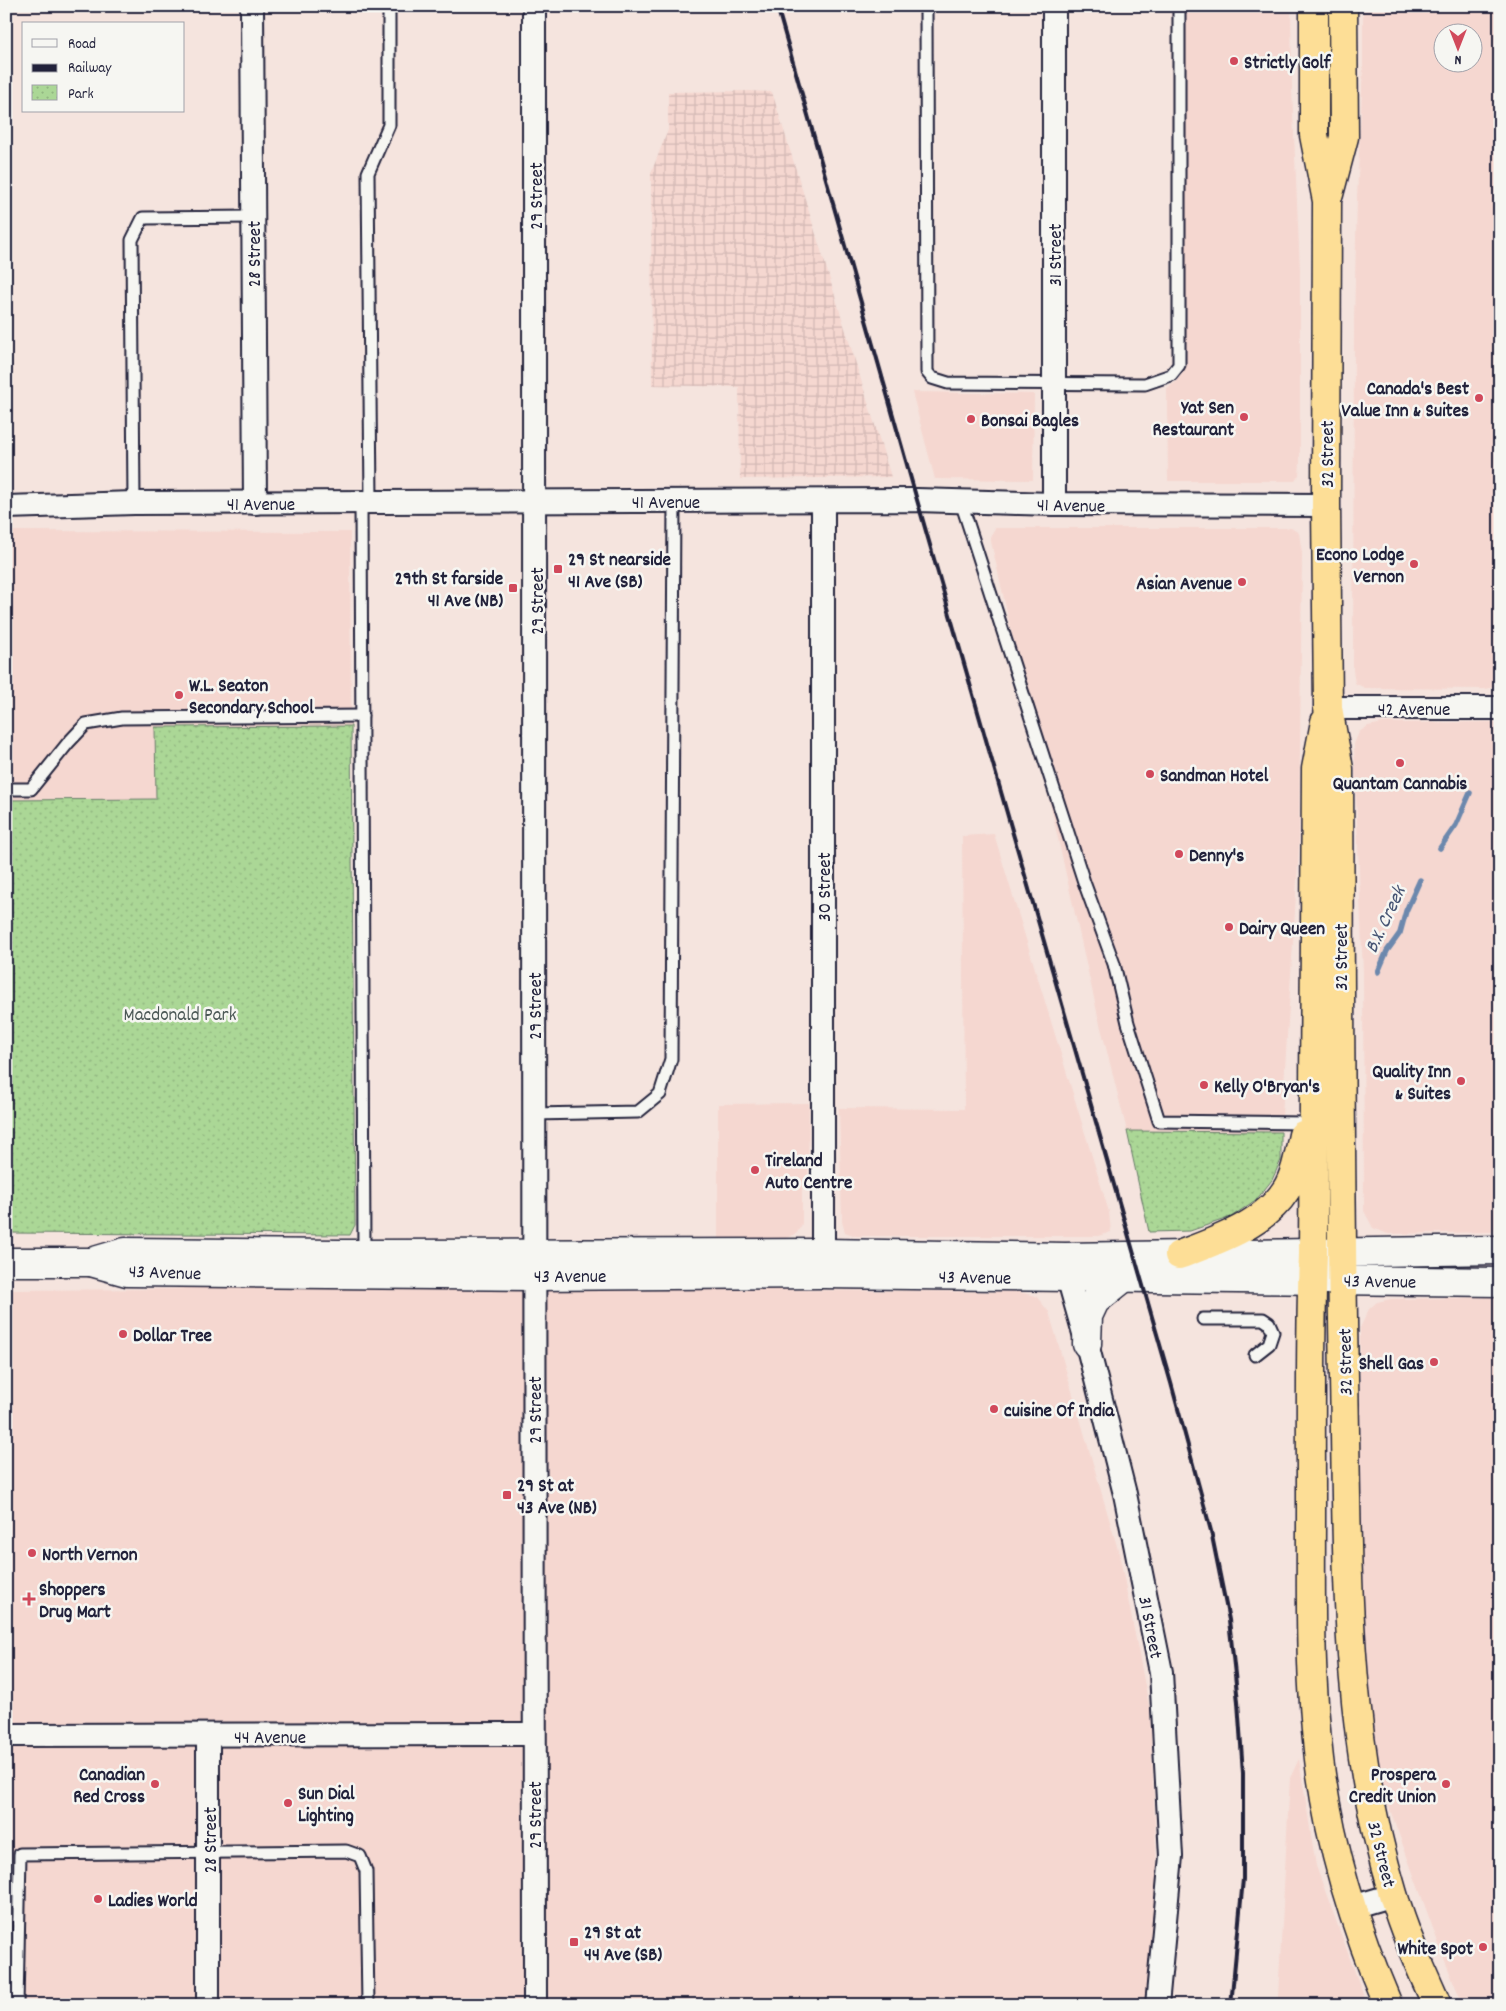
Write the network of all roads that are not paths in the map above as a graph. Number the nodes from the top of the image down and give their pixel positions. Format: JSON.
{"nodes":[{"id":1,"x":252,"y":6,"type":"edge"},
{"id":2,"x":389,"y":6,"type":"edge"},
{"id":3,"x":534,"y":6,"type":"edge"},
{"id":4,"x":926,"y":6,"type":"edge"},
{"id":5,"x":1054,"y":6,"type":"edge"},
{"id":6,"x":1179,"y":6,"type":"edge"},
{"id":7,"x":1314,"y":6,"type":"edge"},
{"id":8,"x":1343,"y":6,"type":"edge"},
{"id":9,"x":1327,"y":201,"type":"junction"},
{"id":10,"x":253,"y":217,"type":"junction"},
{"id":11,"x":1054,"y":384,"type":"junction"},
{"id":12,"x":536,"y":501,"type":"junction"},
{"id":13,"x":674,"y":501,"type":"junction"},
{"id":14,"x":823,"y":501,"type":"junction"},
{"id":15,"x":366,"y":502,"type":"junction"},
{"id":16,"x":961,"y":502,"type":"junction"},
{"id":17,"x":134,"y":503,"type":"junction"},
{"id":18,"x":254,"y":503,"type":"junction"},
{"id":19,"x":1054,"y":504,"type":"junction"},
{"id":20,"x":1326,"y":505,"type":"junction"},
{"id":21,"x":6,"y":507,"type":"edge"},
{"id":22,"x":1328,"y":708,"type":"junction"},
{"id":23,"x":1500,"y":708,"type":"edge"},
{"id":24,"x":362,"y":716,"type":"junction"},
{"id":25,"x":6,"y":789,"type":"edge"},
{"id":26,"x":1314,"y":1090,"type":"junction"},
{"id":27,"x":534,"y":1114,"type":"junction"},
{"id":28,"x":1306,"y":1124,"type":"junction"},
{"id":29,"x":1500,"y":1250,"type":"edge"},
{"id":30,"x":364,"y":1254,"type":"junction"},
{"id":31,"x":1179,"y":1255,"type":"junction"},
{"id":32,"x":6,"y":1262,"type":"edge"},
{"id":33,"x":91,"y":1262,"type":"junction"},
{"id":34,"x":824,"y":1264,"type":"junction"},
{"id":35,"x":533,"y":1265,"type":"junction"},
{"id":36,"x":1313,"y":1266,"type":"junction"},
{"id":37,"x":1066,"y":1267,"type":"junction"},
{"id":38,"x":1342,"y":1267,"type":"junction"},
{"id":39,"x":1125,"y":1277,"type":"junction"},
{"id":40,"x":1500,"y":1282,"type":"edge"},
{"id":41,"x":1203,"y":1319,"type":"dead end"},
{"id":42,"x":1087,"y":1344,"type":"junction"},
{"id":43,"x":1255,"y":1355,"type":"dead end"},
{"id":44,"x":533,"y":1734,"type":"junction"},
{"id":45,"x":6,"y":1735,"type":"edge"},
{"id":46,"x":208,"y":1736,"type":"junction"},
{"id":47,"x":209,"y":1852,"type":"junction"},
{"id":48,"x":1393,"y":1895,"type":"junction"},
{"id":49,"x":1352,"y":1907,"type":"junction"},
{"id":50,"x":17,"y":2005,"type":"edge"},
{"id":51,"x":208,"y":2005,"type":"edge"},
{"id":52,"x":368,"y":2005,"type":"edge"},
{"id":53,"x":535,"y":2005,"type":"edge"},
{"id":54,"x":1157,"y":2005,"type":"edge"},
{"id":55,"x":1388,"y":2005,"type":"edge"},
{"id":56,"x":1437,"y":2005,"type":"edge"}],
"edges":[{"from":1,"to":10,"type":"street","name":"28 Street"},
{"from":2,"to":15,"type":"lane"},
{"from":3,"to":12,"type":"street","name":"29 Street"},
{"from":4,"to":11,"type":"lane"},
{"from":5,"to":11,"type":"street","name":"31 Street"},
{"from":6,"to":11,"type":"lane"},
{"from":7,"to":9,"type":"highway","name":"32 Street"},
{"from":8,"to":9,"type":"highway","name":"32 Street"},
{"from":9,"to":20,"type":"highway","name":"32 Street"},
{"from":10,"to":17,"type":"lane"},
{"from":10,"to":18,"type":"street","name":"28 Street"},
{"from":11,"to":19,"type":"street","name":"31 Street"},
{"from":12,"to":13,"type":"street","name":"41 Avenue"},
{"from":12,"to":15,"type":"street","name":"41 Avenue"},
{"from":12,"to":27,"type":"street","name":"29 Street"},
{"from":13,"to":14,"type":"street","name":"41 Avenue"},
{"from":13,"to":27,"type":"lane"},
{"from":14,"to":16,"type":"street","name":"41 Avenue"},
{"from":14,"to":34,"type":"street","name":"30 Street"},
{"from":15,"to":18,"type":"street","name":"41 Avenue"},
{"from":15,"to":24,"type":"lane"},
{"from":16,"to":19,"type":"street","name":"41 Avenue"},
{"from":16,"to":28,"type":"lane"},
{"from":17,"to":18,"type":"street","name":"41 Avenue"},
{"from":17,"to":21,"type":"street","name":"41 Avenue"},
{"from":19,"to":20,"type":"street","name":"41 Avenue"},
{"from":20,"to":22,"type":"highway","name":"32 Street"},
{"from":22,"to":23,"type":"street","name":"42 Avenue"},
{"from":22,"to":26,"type":"highway","name":"32 Street"},
{"from":22,"to":38,"type":"highway","name":"32 Street"},
{"from":24,"to":25,"type":"lane"},
{"from":24,"to":30,"type":"lane"},
{"from":26,"to":28,"type":"highway"},
{"from":26,"to":36,"type":"highway","name":"32 Street"},
{"from":27,"to":35,"type":"street","name":"29 Street"},
{"from":28,"to":31,"type":"highway"},
{"from":29,"to":38,"type":"street","name":"43 Avenue"},
{"from":30,"to":33,"type":"street","name":"43 Avenue"},
{"from":30,"to":35,"type":"street","name":"43 Avenue"},
{"from":31,"to":36,"type":"street","name":"43 Avenue"},
{"from":31,"to":37,"type":"street","name":"43 Avenue"},
{"from":32,"to":33,"type":"street"},
{"from":33,"to":35,"type":"street","name":"43 Avenue"},
{"from":34,"to":35,"type":"street","name":"43 Avenue"},
{"from":34,"to":37,"type":"street","name":"43 Avenue"},
{"from":35,"to":44,"type":"street","name":"29 Street"},
{"from":36,"to":38,"type":"street","name":"43 Avenue"},
{"from":36,"to":39,"type":"street","name":"43 Avenue"},
{"from":36,"to":49,"type":"highway","name":"32 Street"},
{"from":37,"to":39,"type":"street","name":"43 Avenue"},
{"from":37,"to":42,"type":"street","name":"31 Street"},
{"from":38,"to":40,"type":"street","name":"43 Avenue"},
{"from":38,"to":48,"type":"highway","name":"32 Street"},
{"from":39,"to":42,"type":"street"},
{"from":41,"to":43,"type":"lane"},
{"from":42,"to":54,"type":"street","name":"31 Street"},
{"from":44,"to":46,"type":"street","name":"44 Avenue"},
{"from":44,"to":53,"type":"street","name":"29 Street"},
{"from":45,"to":46,"type":"street","name":"44 Avenue"},
{"from":46,"to":47,"type":"street","name":"28 Street"},
{"from":47,"to":50,"type":"lane"},
{"from":47,"to":51,"type":"street","name":"28 Street"},
{"from":47,"to":52,"type":"lane"},
{"from":48,"to":49,"type":"street"},
{"from":48,"to":56,"type":"highway","name":"32 Street"},
{"from":49,"to":55,"type":"highway","name":"32 Street"}]}
